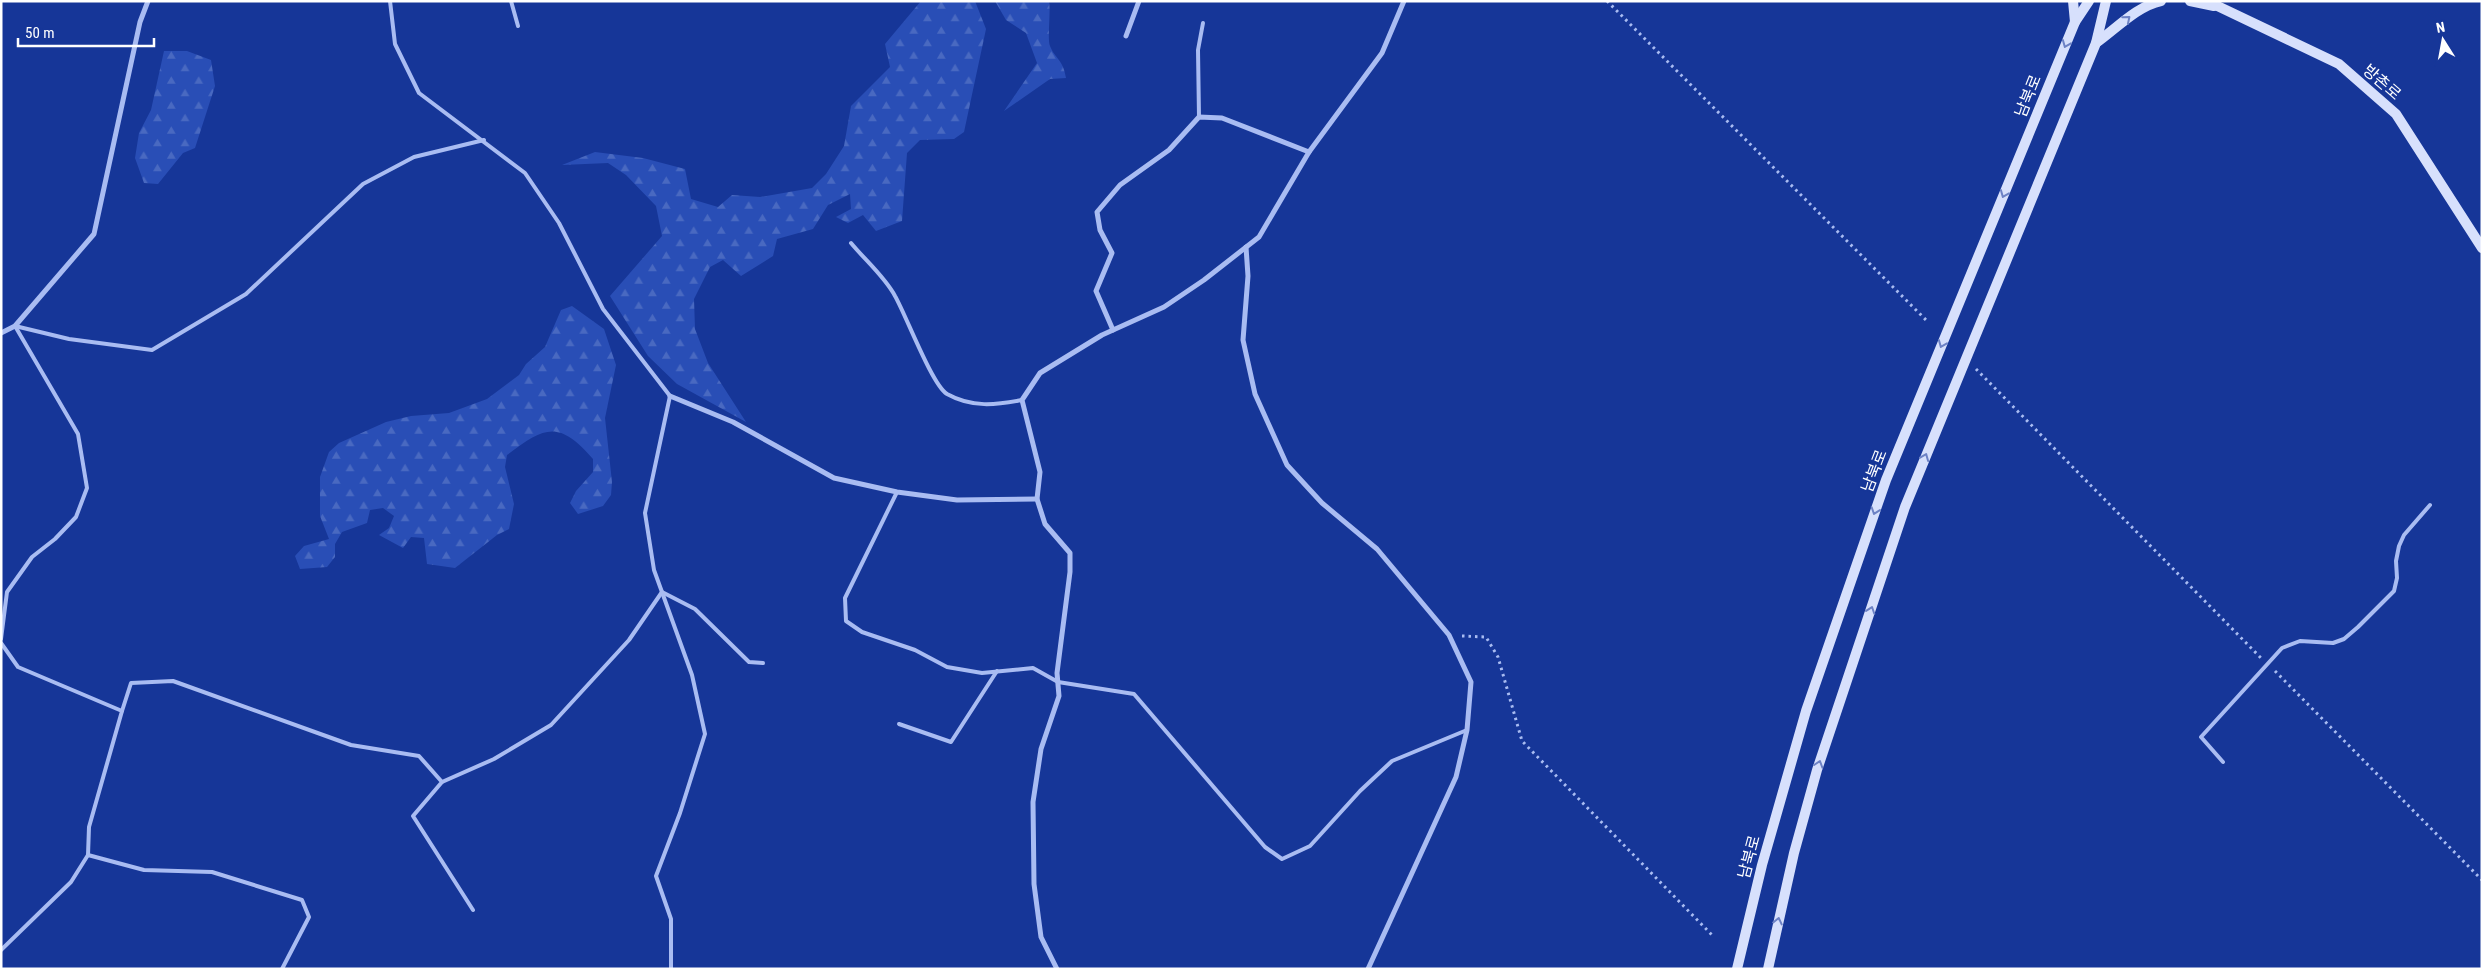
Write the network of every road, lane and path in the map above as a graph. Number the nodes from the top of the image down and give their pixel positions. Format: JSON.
{"nodes":[{"id":1,"x":148,"y":1,"type":"edge"},
{"id":2,"x":390,"y":1,"type":"edge"},
{"id":3,"x":511,"y":1,"type":"edge"},
{"id":4,"x":1139,"y":1,"type":"edge"},
{"id":5,"x":1404,"y":1,"type":"edge"},
{"id":6,"x":1607,"y":1,"type":"edge"},
{"id":7,"x":2073,"y":1,"type":"edge"},
{"id":8,"x":2089,"y":1,"type":"edge"},
{"id":9,"x":2106,"y":1,"type":"edge"},
{"id":10,"x":2161,"y":1,"type":"edge"},
{"id":11,"x":2190,"y":1,"type":"edge"},
{"id":12,"x":2207,"y":1,"type":"edge"},
{"id":13,"x":2218,"y":4,"type":"edge"},
{"id":14,"x":2075,"y":22,"type":"junction"},
{"id":15,"x":1203,"y":23,"type":"dead end"},
{"id":16,"x":518,"y":26,"type":"dead end"},
{"id":17,"x":1126,"y":36,"type":"dead end"},
{"id":18,"x":2096,"y":43,"type":"junction"},
{"id":19,"x":1199,"y":117,"type":"junction"},
{"id":20,"x":484,"y":140,"type":"junction"},
{"id":21,"x":1309,"y":152,"type":"junction"},
{"id":22,"x":850,"y":243,"type":"dead end"},
{"id":23,"x":1246,"y":247,"type":"junction"},
{"id":24,"x":2482,"y":248,"type":"edge"},
{"id":25,"x":1927,"y":322,"type":"dead end"},
{"id":26,"x":15,"y":326,"type":"junction"},
{"id":27,"x":1114,"y":330,"type":"junction"},
{"id":28,"x":1,"y":333,"type":"edge"},
{"id":29,"x":1974,"y":366,"type":"dead end"},
{"id":30,"x":670,"y":396,"type":"junction"},
{"id":31,"x":1022,"y":400,"type":"junction"},
{"id":32,"x":897,"y":492,"type":"junction"},
{"id":33,"x":1037,"y":499,"type":"junction"},
{"id":34,"x":2430,"y":505,"type":"dead end"},
{"id":35,"x":662,"y":592,"type":"junction"},
{"id":36,"x":1449,"y":635,"type":"junction"},
{"id":37,"x":1,"y":641,"type":"edge"},
{"id":38,"x":763,"y":663,"type":"dead end"},
{"id":39,"x":2268,"y":665,"type":"junction"},
{"id":40,"x":998,"y":671,"type":"junction"},
{"id":41,"x":1058,"y":682,"type":"junction"},
{"id":42,"x":122,"y":711,"type":"junction"},
{"id":43,"x":899,"y":724,"type":"dead end"},
{"id":44,"x":1467,"y":730,"type":"junction"},
{"id":45,"x":2223,"y":762,"type":"dead end"},
{"id":46,"x":442,"y":782,"type":"junction"},
{"id":47,"x":88,"y":855,"type":"junction"},
{"id":48,"x":2482,"y":880,"type":"edge"},
{"id":49,"x":473,"y":910,"type":"dead end"},
{"id":50,"x":1712,"y":935,"type":"dead end"},
{"id":51,"x":1,"y":950,"type":"edge"},
{"id":52,"x":282,"y":969,"type":"edge"},
{"id":53,"x":671,"y":969,"type":"edge"},
{"id":54,"x":1057,"y":969,"type":"edge"},
{"id":55,"x":1368,"y":969,"type":"edge"},
{"id":56,"x":1737,"y":969,"type":"edge"},
{"id":57,"x":1768,"y":969,"type":"edge"}],
"edges":[{"from":1,"to":26,"type":"street"},
{"from":2,"to":20,"type":"lane"},
{"from":3,"to":16,"type":"lane"},
{"from":4,"to":17,"type":"street"},
{"from":5,"to":21,"type":"street"},
{"from":6,"to":25,"type":"path"},
{"from":7,"to":14,"type":"main road"},
{"from":8,"to":14,"type":"main road","name":"남북로"},
{"from":9,"to":18,"type":"main road"},
{"from":18,"to":10,"type":"main road","one_way":true},
{"from":11,"to":13,"type":"main road"},
{"from":12,"to":13,"type":"main road","name":"방촌로"},
{"from":13,"to":24,"type":"main road","name":"방촌로"},
{"from":14,"to":56,"type":"main road","name":"남북로","one_way":true},
{"from":15,"to":19,"type":"lane"},
{"from":57,"to":18,"type":"main road","one_way":true},
{"from":19,"to":21,"type":"street"},
{"from":19,"to":27,"type":"street"},
{"from":20,"to":26,"type":"lane"},
{"from":20,"to":30,"type":"lane"},
{"from":21,"to":23,"type":"street"},
{"from":22,"to":31,"type":"lane"},
{"from":23,"to":27,"type":"street"},
{"from":23,"to":36,"type":"street"},
{"from":26,"to":28,"type":"street"},
{"from":26,"to":37,"type":"lane"},
{"from":27,"to":31,"type":"street"},
{"from":29,"to":39,"type":"path"},
{"from":30,"to":32,"type":"street"},
{"from":30,"to":35,"type":"lane"},
{"from":31,"to":33,"type":"street"},
{"from":32,"to":33,"type":"street"},
{"from":32,"to":40,"type":"lane"},
{"from":33,"to":41,"type":"street"},
{"from":34,"to":39,"type":"lane"},
{"from":35,"to":38,"type":"lane"},
{"from":35,"to":46,"type":"lane"},
{"from":35,"to":53,"type":"lane"},
{"from":36,"to":44,"type":"street"},
{"from":36,"to":50,"type":"path"},
{"from":37,"to":42,"type":"lane"},
{"from":39,"to":45,"type":"lane"},
{"from":39,"to":48,"type":"path"},
{"from":40,"to":41,"type":"lane"},
{"from":40,"to":43,"type":"lane"},
{"from":41,"to":44,"type":"lane"},
{"from":41,"to":54,"type":"street"},
{"from":42,"to":46,"type":"lane"},
{"from":42,"to":47,"type":"lane"},
{"from":44,"to":55,"type":"street"},
{"from":46,"to":49,"type":"lane"},
{"from":47,"to":51,"type":"lane"},
{"from":47,"to":52,"type":"lane"}]}
